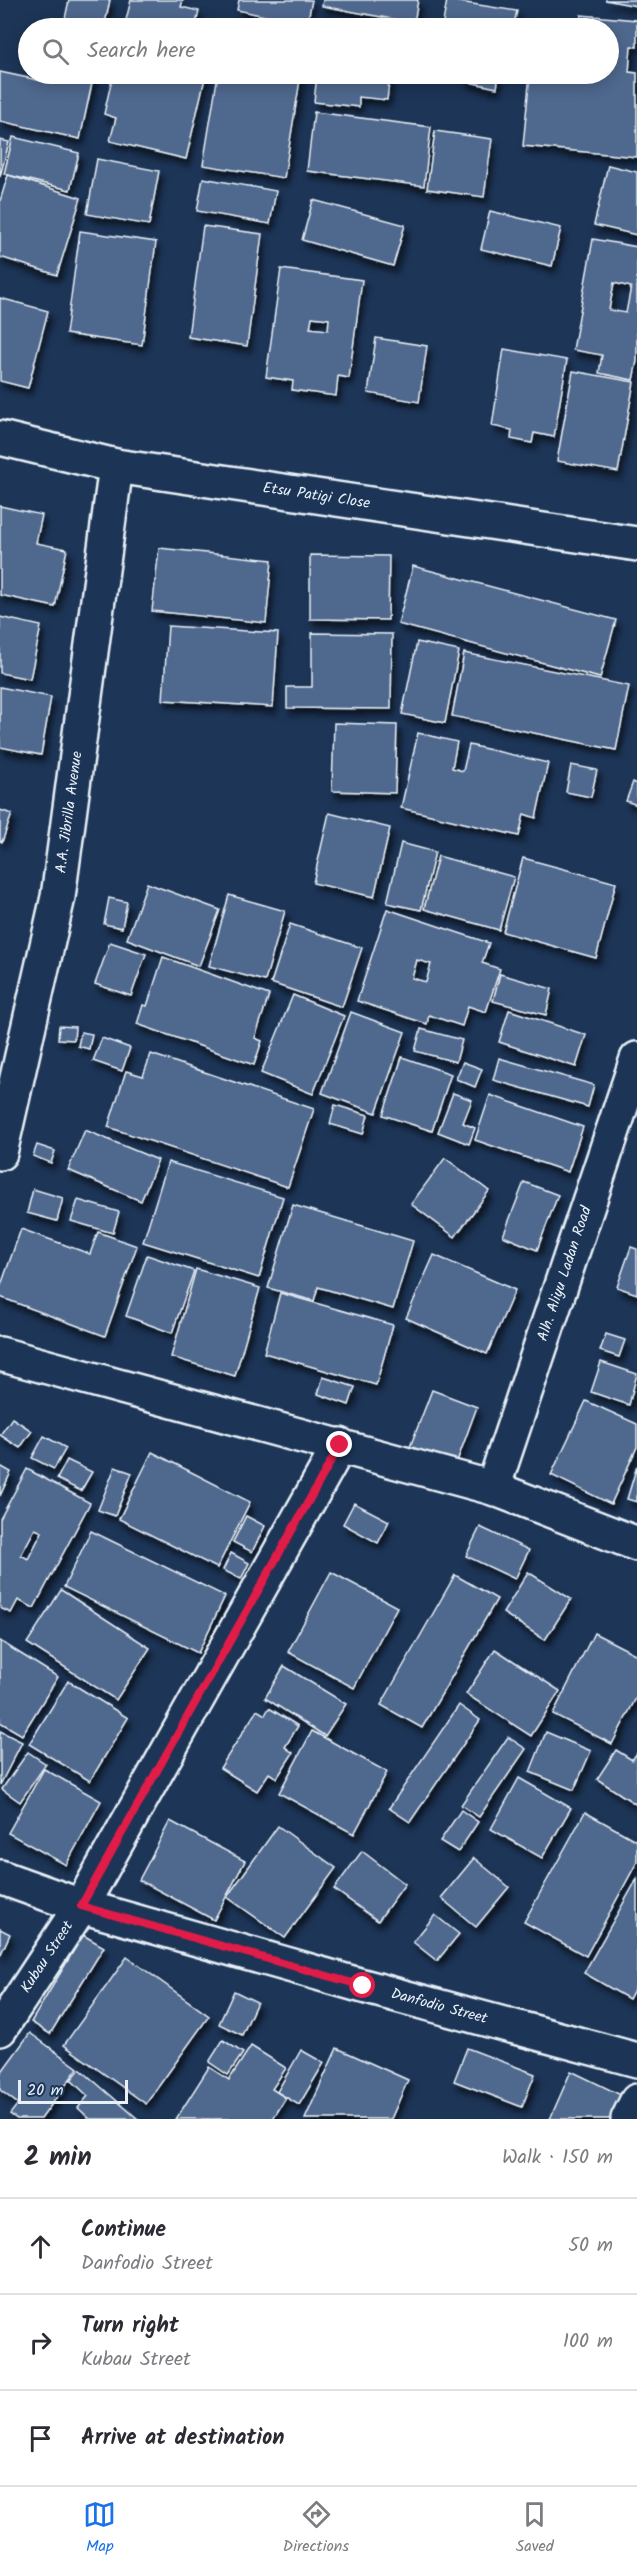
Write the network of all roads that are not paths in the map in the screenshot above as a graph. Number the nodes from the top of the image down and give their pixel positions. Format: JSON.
{"nodes":[{"id":1,"x":0,"y":438,"type":"edge"},
{"id":2,"x":116,"y":466,"type":"junction"},
{"id":3,"x":637,"y":544,"type":"edge"},
{"id":4,"x":637,"y":1059,"type":"edge"},
{"id":5,"x":0,"y":1153,"type":"edge"},
{"id":6,"x":0,"y":1353,"type":"edge"},
{"id":7,"x":340,"y":1445,"type":"junction"},
{"id":8,"x":493,"y":1488,"type":"junction"},
{"id":9,"x":637,"y":1544,"type":"edge"},
{"id":10,"x":0,"y":1877,"type":"edge"},
{"id":11,"x":81,"y":1906,"type":"junction"},
{"id":12,"x":0,"y":2029,"type":"edge"},
{"id":13,"x":637,"y":2060,"type":"edge"},
{"id":14,"x":637,"y":2101,"type":"edge"},
{"id":15,"x":628,"y":2119,"type":"edge"}],
"edges":[{"from":1,"to":2,"type":"street","name":"Etsu Patigi Close"},
{"from":2,"to":3,"type":"street","name":"Etsu Patigi Close"},
{"from":2,"to":5,"type":"street","name":"A.A. Jibrilla Avenue"},
{"from":4,"to":8,"type":"street","name":"Alh. Aliyu Ladan Road"},
{"from":6,"to":7,"type":"street"},
{"from":7,"to":8,"type":"street"},
{"from":7,"to":11,"type":"street","name":"Kubau Street"},
{"from":8,"to":9,"type":"street"},
{"from":10,"to":11,"type":"street","name":"Danfodio Street"},
{"from":11,"to":12,"type":"street","name":"Kubau Street"},
{"from":11,"to":13,"type":"street","name":"Danfodio Street"},
{"from":14,"to":15,"type":"street"}]}
